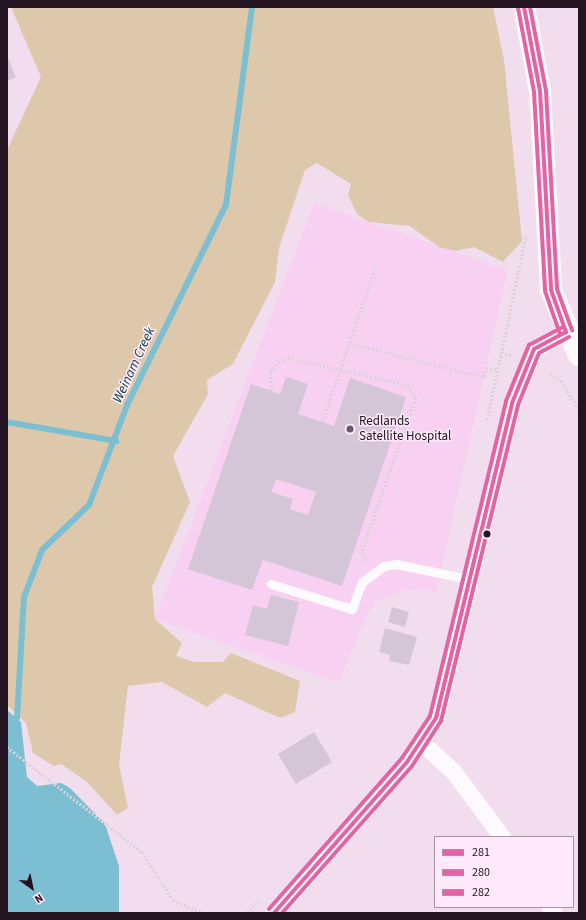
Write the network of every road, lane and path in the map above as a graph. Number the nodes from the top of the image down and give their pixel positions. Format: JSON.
{"nodes":[{"id":1,"x":524,"y":7,"type":"edge"},
{"id":2,"x":528,"y":226,"type":"dead end"},
{"id":3,"x":376,"y":266,"type":"dead end"},
{"id":4,"x":566,"y":332,"type":"junction"},
{"id":5,"x":348,"y":343,"type":"junction"},
{"id":6,"x":502,"y":351,"type":"junction"},
{"id":7,"x":512,"y":356,"type":"dead end"},
{"id":8,"x":579,"y":356,"type":"edge"},
{"id":9,"x":340,"y":370,"type":"junction"},
{"id":10,"x":498,"y":370,"type":"junction"},
{"id":11,"x":550,"y":373,"type":"dead end"},
{"id":12,"x":271,"y":391,"type":"dead end"},
{"id":13,"x":579,"y":409,"type":"edge"},
{"id":14,"x":322,"y":422,"type":"dead end"},
{"id":15,"x":486,"y":422,"type":"dead end"},
{"id":16,"x":373,"y":572,"type":"junction"},
{"id":17,"x":469,"y":579,"type":"junction"},
{"id":18,"x":271,"y":584,"type":"dead end"},
{"id":19,"x":421,"y":742,"type":"junction"},
{"id":20,"x":7,"y":747,"type":"edge"},
{"id":21,"x":501,"y":836,"type":"edge"},
{"id":22,"x":263,"y":896,"type":"dead end"},
{"id":23,"x":202,"y":913,"type":"edge"},
{"id":24,"x":247,"y":913,"type":"edge"},
{"id":25,"x":274,"y":913,"type":"edge"}],
"edges":[{"from":1,"to":4,"type":"street"},
{"from":2,"to":6,"type":"path"},
{"from":3,"to":5,"type":"path"},
{"from":4,"to":8,"type":"street"},
{"from":4,"to":17,"type":"street"},
{"from":5,"to":9,"type":"path"},
{"from":5,"to":10,"type":"path"},
{"from":6,"to":7,"type":"path"},
{"from":6,"to":10,"type":"path"},
{"from":9,"to":12,"type":"path"},
{"from":9,"to":14,"type":"path"},
{"from":9,"to":16,"type":"path"},
{"from":10,"to":15,"type":"path"},
{"from":11,"to":13,"type":"path"},
{"from":16,"to":17,"type":"lane"},
{"from":16,"to":18,"type":"lane"},
{"from":17,"to":19,"type":"street"},
{"from":19,"to":21,"type":"street"},
{"from":19,"to":25,"type":"street"},
{"from":20,"to":23,"type":"path"},
{"from":22,"to":24,"type":"path"}]}
